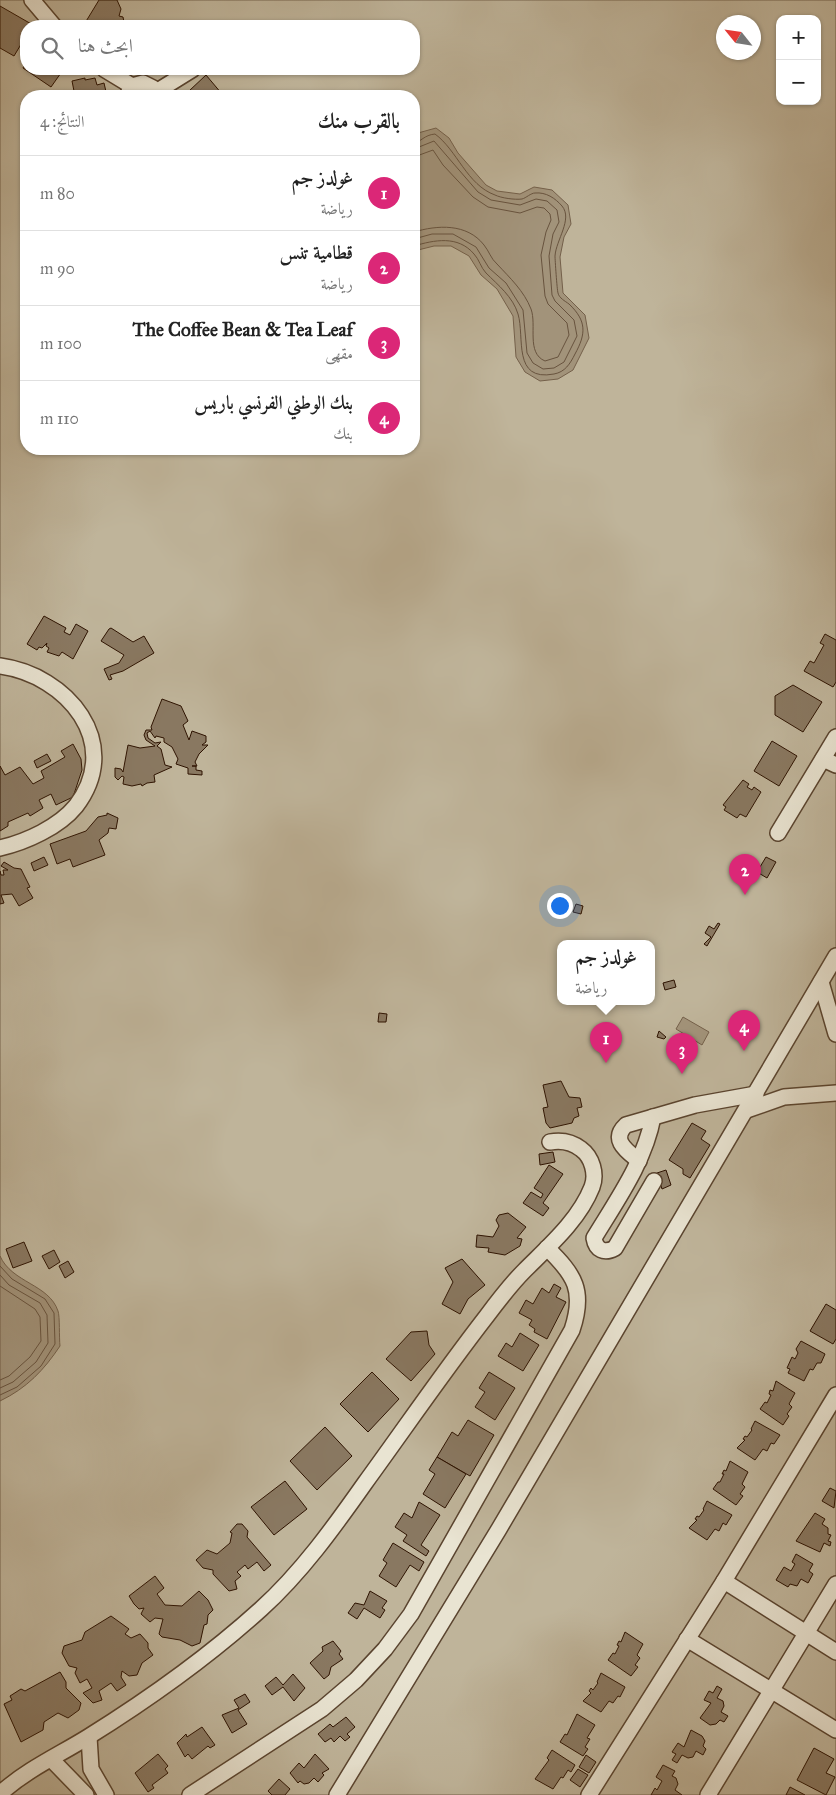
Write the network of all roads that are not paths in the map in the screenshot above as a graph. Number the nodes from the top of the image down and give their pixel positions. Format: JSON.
{"nodes":[{"id":1,"x":32,"y":0,"type":"edge"},
{"id":2,"x":49,"y":20,"type":"edge"},
{"id":3,"x":111,"y":75,"type":"edge"},
{"id":4,"x":184,"y":75,"type":"edge"},
{"id":5,"x":129,"y":90,"type":"edge"},
{"id":6,"x":132,"y":90,"type":"edge"},
{"id":7,"x":154,"y":90,"type":"edge"},
{"id":8,"x":163,"y":90,"type":"edge"},
{"id":9,"x":0,"y":666,"type":"edge"},
{"id":10,"x":836,"y":737,"type":"edge"},
{"id":11,"x":829,"y":762,"type":"edge"},
{"id":12,"x":778,"y":834,"type":"dead end"},
{"id":13,"x":0,"y":848,"type":"edge"},
{"id":14,"x":836,"y":956,"type":"edge"},
{"id":15,"x":821,"y":982,"type":"junction"},
{"id":16,"x":836,"y":1034,"type":"edge"},
{"id":17,"x":756,"y":1094,"type":"junction"},
{"id":18,"x":836,"y":1094,"type":"edge"},
{"id":19,"x":747,"y":1110,"type":"junction"},
{"id":20,"x":654,"y":1117,"type":"junction"},
{"id":21,"x":550,"y":1142,"type":"dead end"},
{"id":22,"x":639,"y":1161,"type":"junction"},
{"id":23,"x":654,"y":1181,"type":"dead end"},
{"id":24,"x":547,"y":1248,"type":"junction"},
{"id":25,"x":836,"y":1395,"type":"edge"},
{"id":26,"x":724,"y":1581,"type":"junction"},
{"id":27,"x":836,"y":1584,"type":"edge"},
{"id":28,"x":806,"y":1634,"type":"junction"},
{"id":29,"x":687,"y":1638,"type":"junction"},
{"id":30,"x":836,"y":1652,"type":"edge"},
{"id":31,"x":771,"y":1690,"type":"junction"},
{"id":32,"x":836,"y":1730,"type":"edge"},
{"id":33,"x":88,"y":1737,"type":"junction"},
{"id":34,"x":51,"y":1759,"type":"junction"},
{"id":35,"x":221,"y":1776,"type":"junction"},
{"id":36,"x":2,"y":1792,"type":"dead end"},
{"id":37,"x":86,"y":1795,"type":"edge"},
{"id":38,"x":106,"y":1795,"type":"edge"},
{"id":39,"x":190,"y":1795,"type":"edge"},
{"id":40,"x":207,"y":1795,"type":"edge"},
{"id":41,"x":337,"y":1795,"type":"edge"},
{"id":42,"x":589,"y":1795,"type":"edge"},
{"id":43,"x":708,"y":1795,"type":"edge"}],
"edges":[{"from":1,"to":2,"type":"street"},
{"from":3,"to":5,"type":"street"},
{"from":4,"to":8,"type":"street"},
{"from":6,"to":7,"type":"street"},
{"from":9,"to":13,"type":"street"},
{"from":10,"to":11,"type":"street"},
{"from":11,"to":12,"type":"street"},
{"from":14,"to":15,"type":"street"},
{"from":15,"to":16,"type":"street"},
{"from":15,"to":17,"type":"street"},
{"from":17,"to":19,"type":"street"},
{"from":17,"to":20,"type":"street"},
{"from":18,"to":19,"type":"street"},
{"from":19,"to":41,"type":"street"},
{"from":20,"to":22,"type":"street"},
{"from":20,"to":22,"type":"street"},
{"from":21,"to":24,"type":"street"},
{"from":22,"to":23,"type":"street"},
{"from":24,"to":33,"type":"street"},
{"from":24,"to":35,"type":"street"},
{"from":25,"to":26,"type":"street"},
{"from":26,"to":28,"type":"street"},
{"from":26,"to":29,"type":"street"},
{"from":27,"to":28,"type":"street"},
{"from":28,"to":30,"type":"street"},
{"from":28,"to":31,"type":"street"},
{"from":29,"to":31,"type":"street"},
{"from":29,"to":42,"type":"street"},
{"from":31,"to":32,"type":"street"},
{"from":31,"to":43,"type":"street"},
{"from":33,"to":34,"type":"street"},
{"from":33,"to":38,"type":"street"},
{"from":34,"to":36,"type":"street"},
{"from":34,"to":37,"type":"street"},
{"from":35,"to":39,"type":"street"},
{"from":35,"to":40,"type":"street"}]}
